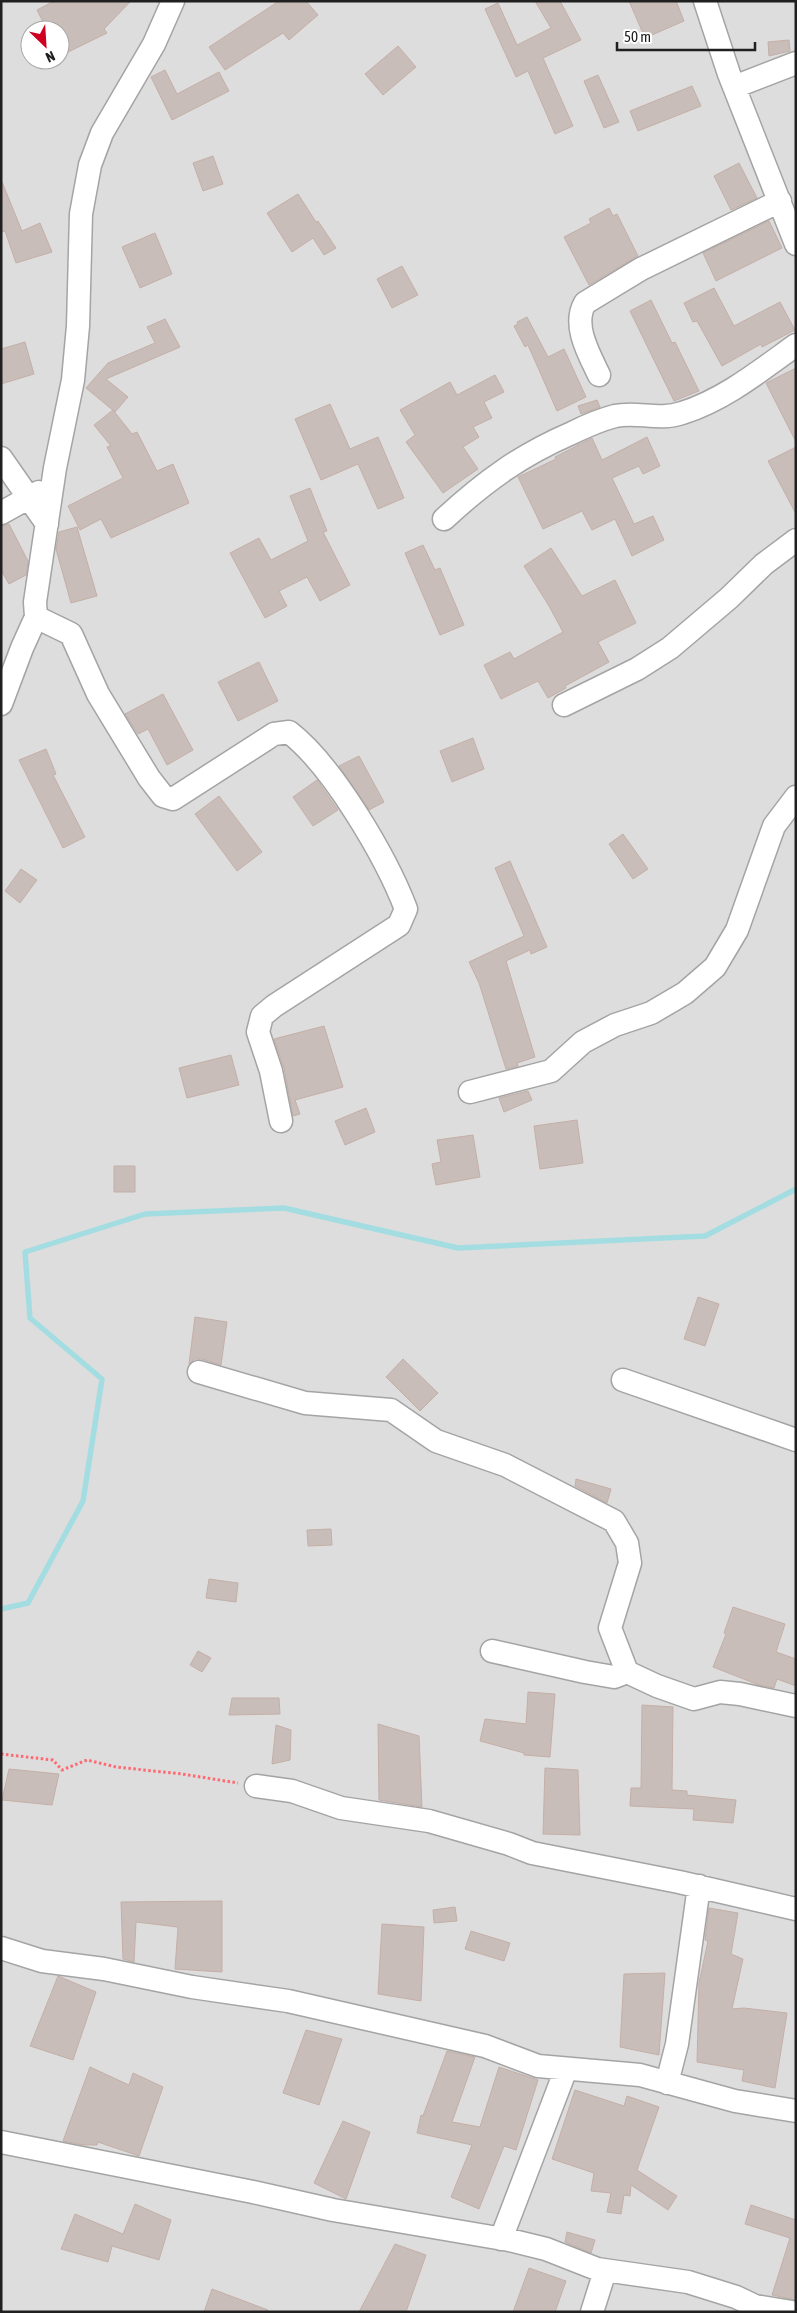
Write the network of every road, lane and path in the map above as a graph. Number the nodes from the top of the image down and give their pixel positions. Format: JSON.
{"nodes":[{"id":1,"x":173,"y":1,"type":"edge"},
{"id":2,"x":705,"y":1,"type":"edge"},
{"id":3,"x":796,"y":63,"type":"edge"},
{"id":4,"x":734,"y":87,"type":"junction"},
{"id":5,"x":780,"y":201,"type":"junction"},
{"id":6,"x":796,"y":244,"type":"edge"},
{"id":7,"x":796,"y":345,"type":"edge"},
{"id":8,"x":599,"y":375,"type":"dead end"},
{"id":9,"x":1,"y":458,"type":"edge"},
{"id":10,"x":53,"y":489,"type":"junction"},
{"id":11,"x":27,"y":497,"type":"junction"},
{"id":12,"x":1,"y":513,"type":"edge"},
{"id":13,"x":444,"y":519,"type":"dead end"},
{"id":14,"x":47,"y":524,"type":"junction"},
{"id":15,"x":796,"y":540,"type":"edge"},
{"id":16,"x":36,"y":617,"type":"junction"},
{"id":17,"x":1,"y":704,"type":"edge"},
{"id":18,"x":564,"y":705,"type":"dead end"},
{"id":19,"x":796,"y":797,"type":"edge"},
{"id":20,"x":470,"y":1092,"type":"dead end"},
{"id":21,"x":281,"y":1121,"type":"dead end"},
{"id":22,"x":199,"y":1372,"type":"dead end"},
{"id":23,"x":623,"y":1380,"type":"dead end"},
{"id":24,"x":796,"y":1440,"type":"edge"},
{"id":25,"x":492,"y":1651,"type":"dead end"},
{"id":26,"x":627,"y":1672,"type":"junction"},
{"id":27,"x":796,"y":1706,"type":"edge"},
{"id":28,"x":1,"y":1754,"type":"edge"},
{"id":29,"x":256,"y":1786,"type":"joint"},
{"id":30,"x":699,"y":1886,"type":"junction"},
{"id":31,"x":796,"y":1909,"type":"edge"},
{"id":32,"x":1,"y":1948,"type":"edge"},
{"id":33,"x":566,"y":2069,"type":"junction"},
{"id":34,"x":667,"y":2083,"type":"junction"},
{"id":35,"x":796,"y":2111,"type":"edge"},
{"id":36,"x":1,"y":2142,"type":"edge"},
{"id":37,"x":501,"y":2239,"type":"junction"},
{"id":38,"x":605,"y":2271,"type":"junction"},
{"id":39,"x":592,"y":2312,"type":"edge"},
{"id":40,"x":792,"y":2312,"type":"edge"}],
"edges":[{"from":1,"to":10,"type":"street"},
{"from":2,"to":4,"type":"street"},
{"from":3,"to":4,"type":"street"},
{"from":4,"to":5,"type":"street"},
{"from":5,"to":6,"type":"street"},
{"from":5,"to":8,"type":"street"},
{"from":7,"to":13,"type":"street"},
{"from":9,"to":11,"type":"street"},
{"from":10,"to":11,"type":"street"},
{"from":10,"to":14,"type":"street"},
{"from":11,"to":12,"type":"street"},
{"from":11,"to":14,"type":"street"},
{"from":14,"to":16,"type":"street"},
{"from":15,"to":18,"type":"street"},
{"from":16,"to":17,"type":"street"},
{"from":16,"to":21,"type":"street"},
{"from":19,"to":20,"type":"street"},
{"from":22,"to":26,"type":"street"},
{"from":23,"to":24,"type":"street"},
{"from":25,"to":26,"type":"street"},
{"from":26,"to":27,"type":"street"},
{"from":28,"to":29,"type":"path"},
{"from":29,"to":30,"type":"street"},
{"from":30,"to":31,"type":"street"},
{"from":30,"to":34,"type":"street"},
{"from":32,"to":33,"type":"street"},
{"from":33,"to":34,"type":"street"},
{"from":33,"to":37,"type":"street"},
{"from":34,"to":35,"type":"street"},
{"from":36,"to":37,"type":"street"},
{"from":37,"to":38,"type":"street"},
{"from":38,"to":39,"type":"street"},
{"from":38,"to":40,"type":"street"}]}
